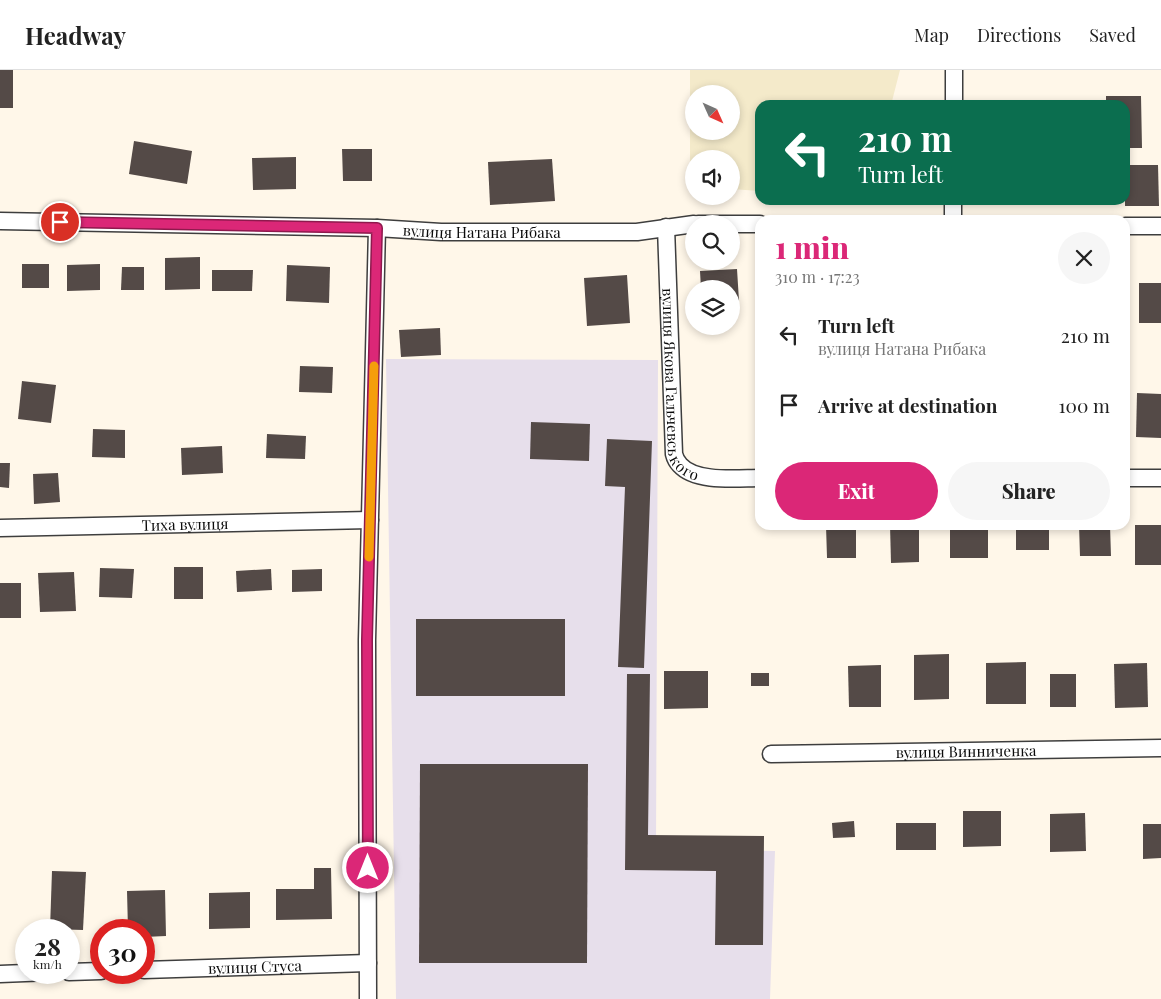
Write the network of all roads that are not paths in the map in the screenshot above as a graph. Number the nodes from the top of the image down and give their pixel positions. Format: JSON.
{"nodes":[{"id":1,"x":954,"y":70,"type":"edge"},
{"id":2,"x":954,"y":100,"type":"edge"},
{"id":3,"x":0,"y":221,"type":"edge"},
{"id":4,"x":740,"y":224,"type":"edge"},
{"id":5,"x":755,"y":224,"type":"edge"},
{"id":6,"x":685,"y":225,"type":"edge"},
{"id":7,"x":1130,"y":226,"type":"edge"},
{"id":8,"x":1161,"y":226,"type":"edge"},
{"id":9,"x":666,"y":227,"type":"junction"},
{"id":10,"x":377,"y":228,"type":"junction"},
{"id":11,"x":755,"y":478,"type":"edge"},
{"id":12,"x":1130,"y":478,"type":"edge"},
{"id":13,"x":1161,"y":478,"type":"edge"},
{"id":14,"x":370,"y":520,"type":"junction"},
{"id":15,"x":0,"y":528,"type":"edge"},
{"id":16,"x":1161,"y":748,"type":"edge"},
{"id":17,"x":771,"y":754,"type":"dead end"},
{"id":18,"x":368,"y":963,"type":"junction"},
{"id":19,"x":155,"y":970,"type":"edge"},
{"id":20,"x":15,"y":973,"type":"edge"},
{"id":21,"x":0,"y":974,"type":"edge"},
{"id":22,"x":368,"y":999,"type":"edge"}],
"edges":[{"from":1,"to":2,"type":"street"},
{"from":3,"to":10,"type":"street","name":"вулиця Натана Рибака"},
{"from":4,"to":5,"type":"street"},
{"from":6,"to":9,"type":"street","name":"вулиця Натана Рибака"},
{"from":7,"to":8,"type":"street"},
{"from":9,"to":10,"type":"street","name":"вулиця Натана Рибака"},
{"from":9,"to":11,"type":"street","name":"вулиця Якова Гальчевського"},
{"from":10,"to":14,"type":"street"},
{"from":12,"to":13,"type":"street"},
{"from":14,"to":15,"type":"street","name":"Тиха вулиця"},
{"from":14,"to":18,"type":"street"},
{"from":16,"to":17,"type":"street","name":"вулиця Винниченка"},
{"from":18,"to":19,"type":"street","name":"вулиця Стуса"},
{"from":18,"to":22,"type":"street"},
{"from":20,"to":21,"type":"street"}]}
